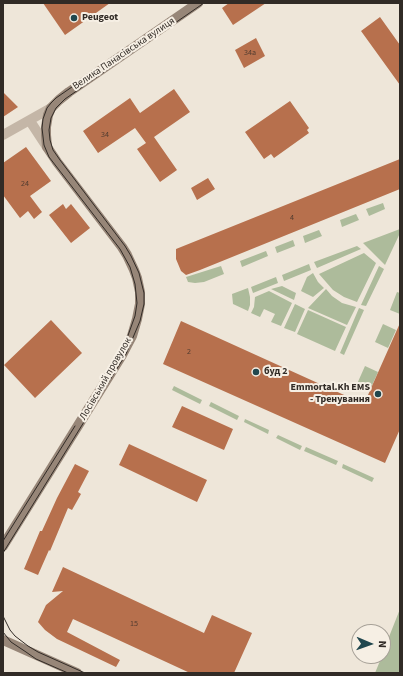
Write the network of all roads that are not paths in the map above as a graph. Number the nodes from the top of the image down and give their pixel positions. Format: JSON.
{"nodes":[{"id":1,"x":198,"y":3,"type":"edge"},
{"id":2,"x":51,"y":108,"type":"junction"},
{"id":3,"x":30,"y":121,"type":"junction"},
{"id":4,"x":3,"y":135,"type":"edge"},
{"id":5,"x":48,"y":147,"type":"junction"},
{"id":6,"x":3,"y":546,"type":"edge"},
{"id":7,"x":3,"y":640,"type":"edge"},
{"id":8,"x":77,"y":673,"type":"edge"}],
"edges":[{"from":1,"to":2,"type":"street","name":"Велика Панасівська вулиця"},
{"from":2,"to":3,"type":"street","name":"Велика Панасівська вулиця"},
{"from":2,"to":5,"type":"street","name":"Лосівський провулок"},
{"from":3,"to":4,"type":"street","name":"Велика Панасівська вулиця"},
{"from":3,"to":5,"type":"street","name":"Лосівський провулок"},
{"from":5,"to":6,"type":"street","name":"Лосівський провулок"},
{"from":7,"to":8,"type":"street"}]}
